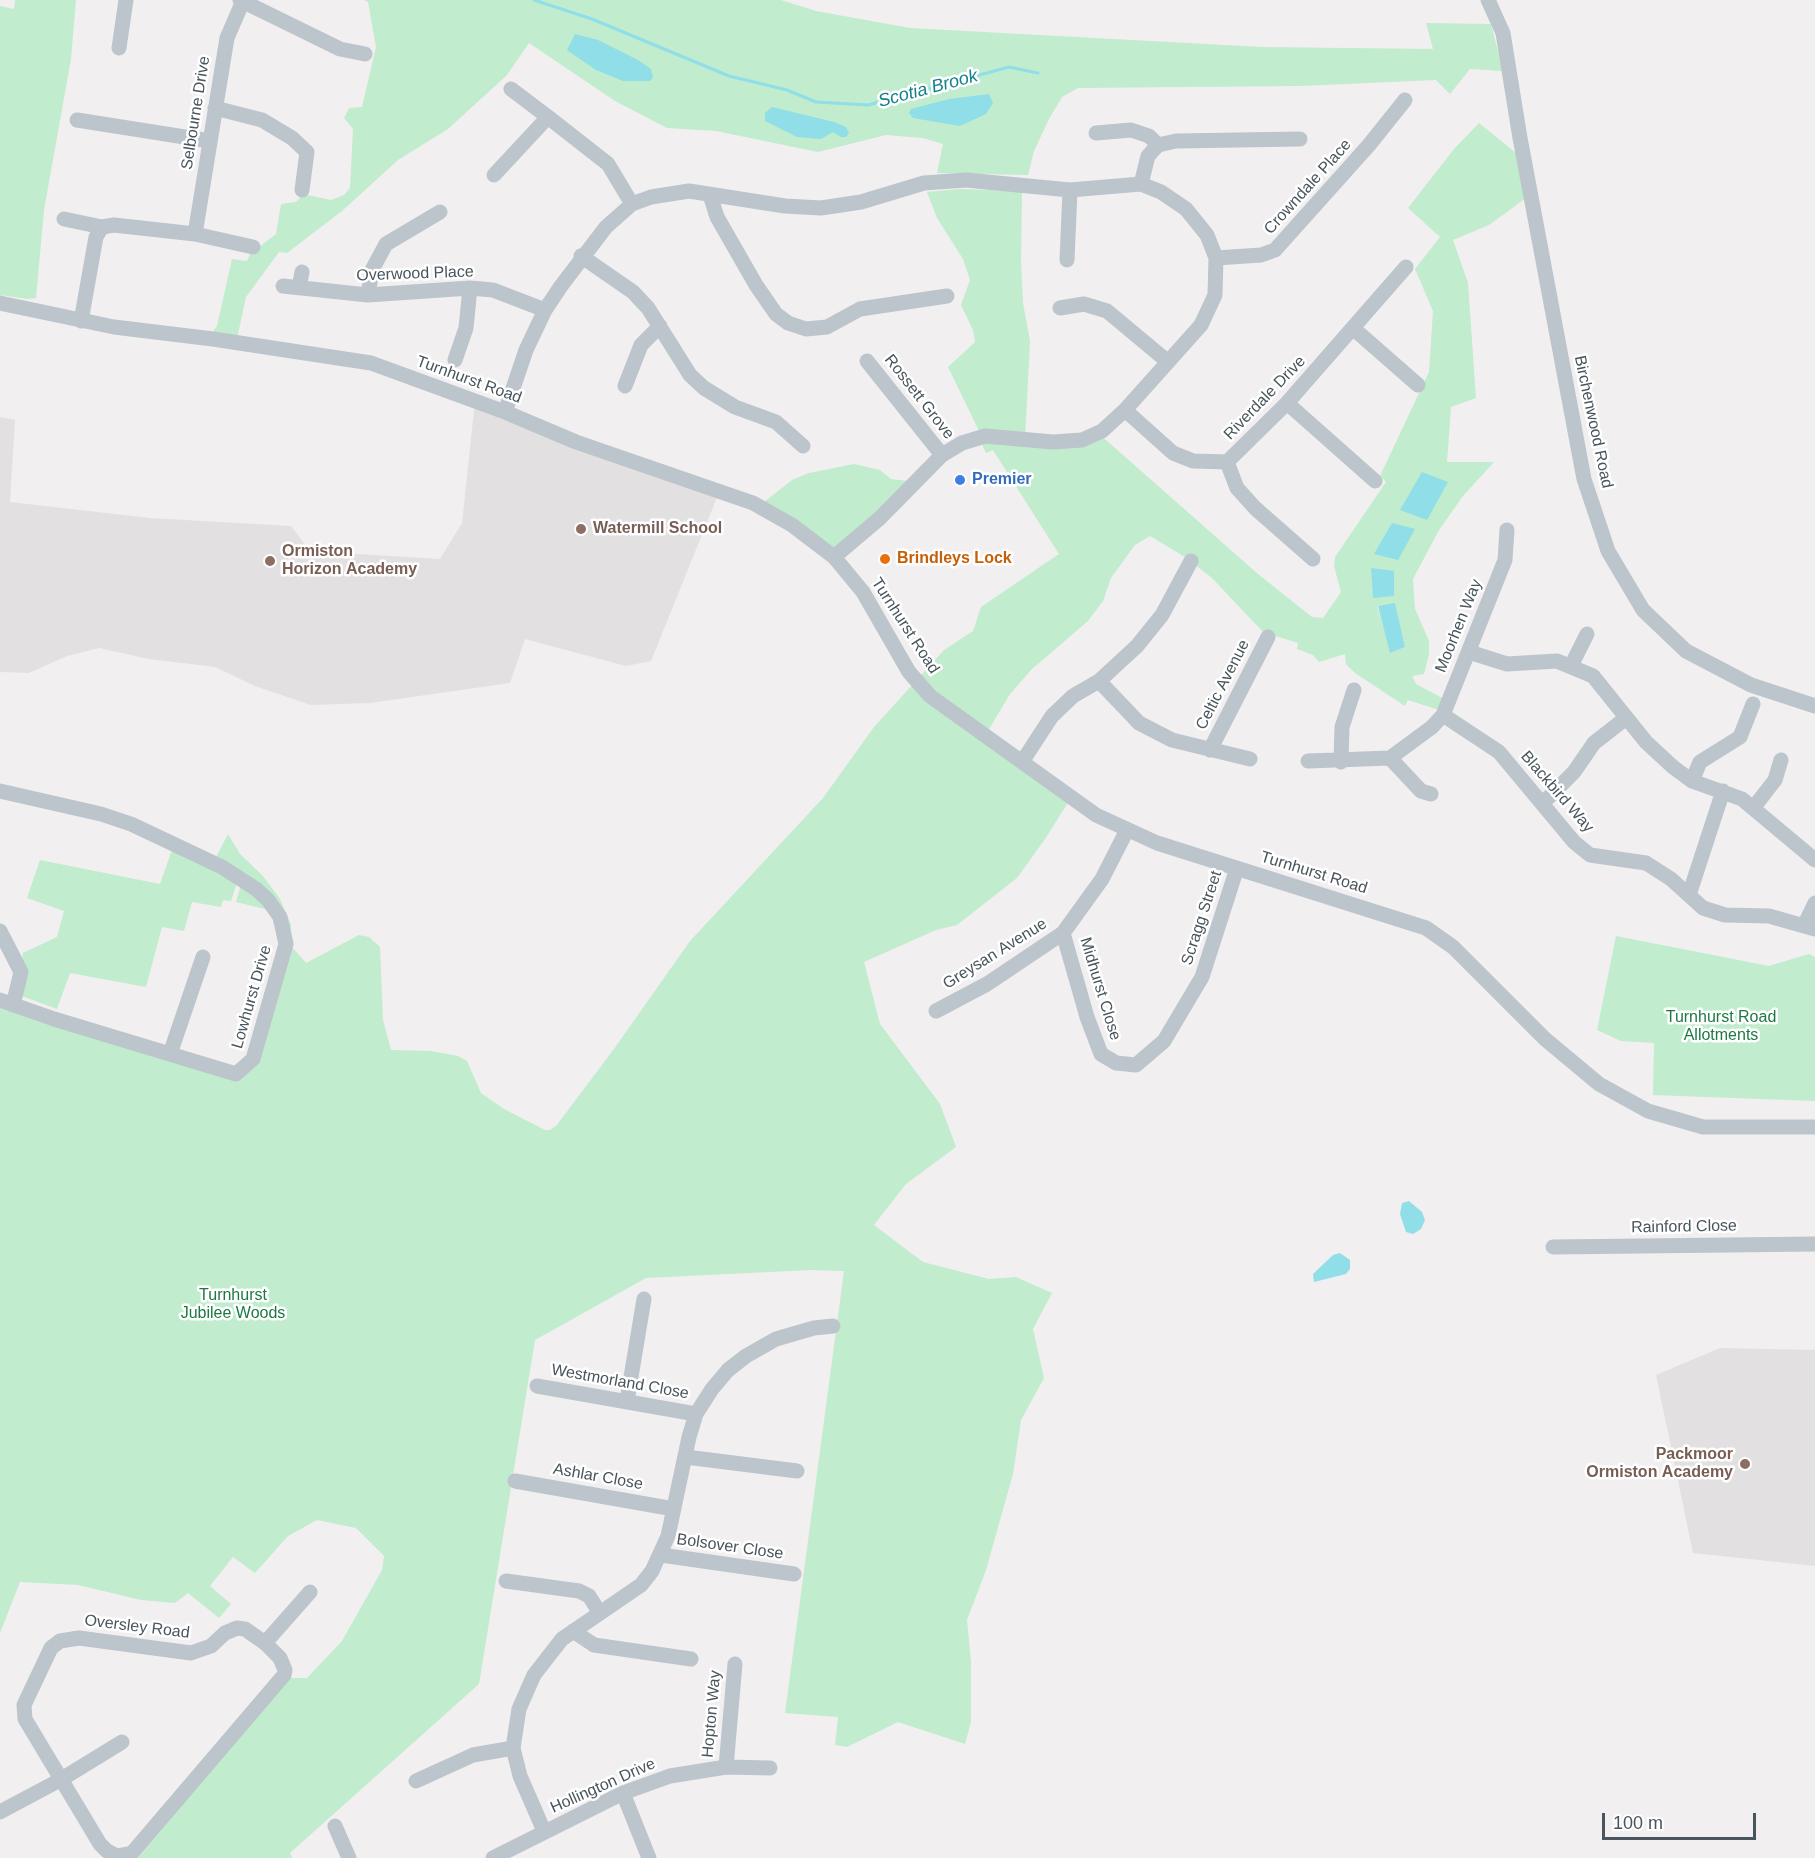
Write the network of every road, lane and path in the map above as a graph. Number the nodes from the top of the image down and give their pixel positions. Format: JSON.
{"nodes":[{"id":1,"x":126,"y":0,"type":"edge"},
{"id":2,"x":1488,"y":0,"type":"edge"},
{"id":3,"x":242,"y":1,"type":"edge"},
{"id":4,"x":119,"y":48,"type":"dead end"},
{"id":5,"x":365,"y":54,"type":"dead end"},
{"id":6,"x":511,"y":89,"type":"dead end"},
{"id":7,"x":1405,"y":100,"type":"dead end"},
{"id":8,"x":215,"y":108,"type":"junction"},
{"id":9,"x":548,"y":117,"type":"junction"},
{"id":10,"x":77,"y":120,"type":"dead end"},
{"id":11,"x":1096,"y":133,"type":"dead end"},
{"id":12,"x":1300,"y":139,"type":"dead end"},
{"id":13,"x":210,"y":141,"type":"junction"},
{"id":14,"x":1158,"y":145,"type":"junction"},
{"id":15,"x":494,"y":175,"type":"dead end"},
{"id":16,"x":1141,"y":184,"type":"junction"},
{"id":17,"x":302,"y":190,"type":"dead end"},
{"id":18,"x":1070,"y":190,"type":"junction"},
{"id":19,"x":710,"y":195,"type":"junction"},
{"id":20,"x":632,"y":204,"type":"junction"},
{"id":21,"x":440,"y":212,"type":"dead end"},
{"id":22,"x":64,"y":219,"type":"dead end"},
{"id":23,"x":102,"y":227,"type":"junction"},
{"id":24,"x":195,"y":234,"type":"junction"},
{"id":25,"x":246,"y":251,"type":"dead end"},
{"id":26,"x":581,"y":256,"type":"junction"},
{"id":27,"x":1216,"y":258,"type":"junction"},
{"id":28,"x":1067,"y":260,"type":"dead end"},
{"id":29,"x":1406,"y":267,"type":"dead end"},
{"id":30,"x":302,"y":272,"type":"dead end"},
{"id":31,"x":283,"y":286,"type":"dead end"},
{"id":32,"x":299,"y":288,"type":"junction"},
{"id":33,"x":470,"y":288,"type":"junction"},
{"id":34,"x":368,"y":295,"type":"junction"},
{"id":35,"x":947,"y":296,"type":"dead end"},
{"id":36,"x":0,"y":303,"type":"edge"},
{"id":37,"x":1060,"y":308,"type":"dead end"},
{"id":38,"x":545,"y":310,"type":"junction"},
{"id":39,"x":81,"y":321,"type":"junction"},
{"id":40,"x":660,"y":326,"type":"junction"},
{"id":41,"x":1354,"y":329,"type":"junction"},
{"id":42,"x":454,"y":352,"type":"dead end"},
{"id":43,"x":867,"y":361,"type":"dead end"},
{"id":44,"x":1167,"y":361,"type":"junction"},
{"id":45,"x":1418,"y":385,"type":"dead end"},
{"id":46,"x":625,"y":386,"type":"dead end"},
{"id":47,"x":1287,"y":403,"type":"junction"},
{"id":48,"x":1125,"y":410,"type":"junction"},
{"id":49,"x":505,"y":411,"type":"junction"},
{"id":50,"x":803,"y":446,"type":"dead end"},
{"id":51,"x":942,"y":455,"type":"junction"},
{"id":52,"x":1227,"y":462,"type":"junction"},
{"id":53,"x":1375,"y":481,"type":"dead end"},
{"id":54,"x":1507,"y":530,"type":"dead end"},
{"id":55,"x":834,"y":557,"type":"junction"},
{"id":56,"x":1313,"y":559,"type":"dead end"},
{"id":57,"x":1191,"y":561,"type":"dead end"},
{"id":58,"x":1588,"y":632,"type":"dead end"},
{"id":59,"x":1268,"y":637,"type":"dead end"},
{"id":60,"x":1469,"y":652,"type":"junction"},
{"id":61,"x":1571,"y":666,"type":"junction"},
{"id":62,"x":1099,"y":681,"type":"junction"},
{"id":63,"x":1354,"y":690,"type":"dead end"},
{"id":64,"x":1753,"y":704,"type":"dead end"},
{"id":65,"x":1815,"y":706,"type":"edge"},
{"id":66,"x":1443,"y":715,"type":"junction"},
{"id":67,"x":1626,"y":718,"type":"junction"},
{"id":68,"x":1210,"y":750,"type":"junction"},
{"id":69,"x":1390,"y":758,"type":"junction"},
{"id":70,"x":1250,"y":759,"type":"dead end"},
{"id":71,"x":1781,"y":760,"type":"dead end"},
{"id":72,"x":1308,"y":761,"type":"dead end"},
{"id":73,"x":1023,"y":762,"type":"junction"},
{"id":74,"x":1341,"y":762,"type":"junction"},
{"id":75,"x":1692,"y":781,"type":"junction"},
{"id":76,"x":0,"y":791,"type":"edge"},
{"id":77,"x":1723,"y":791,"type":"junction"},
{"id":78,"x":1422,"y":796,"type":"dead end"},
{"id":79,"x":1543,"y":803,"type":"junction"},
{"id":80,"x":1754,"y":807,"type":"junction"},
{"id":81,"x":1126,"y":832,"type":"junction"},
{"id":82,"x":1815,"y":860,"type":"edge"},
{"id":83,"x":1237,"y":868,"type":"junction"},
{"id":84,"x":1689,"y":895,"type":"junction"},
{"id":85,"x":1815,"y":903,"type":"edge"},
{"id":86,"x":1810,"y":927,"type":"edge"},
{"id":87,"x":0,"y":931,"type":"edge"},
{"id":88,"x":1063,"y":933,"type":"junction"},
{"id":89,"x":203,"y":957,"type":"dead end"},
{"id":90,"x":6,"y":1002,"type":"edge"},
{"id":91,"x":936,"y":1011,"type":"dead end"},
{"id":92,"x":170,"y":1054,"type":"junction"},
{"id":93,"x":1136,"y":1065,"type":"joint"},
{"id":94,"x":1815,"y":1127,"type":"edge"},
{"id":95,"x":1815,"y":1244,"type":"edge"},
{"id":96,"x":1553,"y":1247,"type":"dead end"},
{"id":97,"x":644,"y":1299,"type":"dead end"},
{"id":98,"x":833,"y":1326,"type":"dead end"},
{"id":99,"x":537,"y":1386,"type":"dead end"},
{"id":100,"x":627,"y":1401,"type":"junction"},
{"id":101,"x":696,"y":1414,"type":"junction"},
{"id":102,"x":686,"y":1457,"type":"junction"},
{"id":103,"x":790,"y":1466,"type":"dead end"},
{"id":104,"x":515,"y":1481,"type":"dead end"},
{"id":105,"x":674,"y":1509,"type":"junction"},
{"id":106,"x":661,"y":1555,"type":"junction"},
{"id":107,"x":794,"y":1574,"type":"dead end"},
{"id":108,"x":506,"y":1581,"type":"dead end"},
{"id":109,"x":310,"y":1592,"type":"dead end"},
{"id":110,"x":600,"y":1613,"type":"junction"},
{"id":111,"x":573,"y":1631,"type":"junction"},
{"id":112,"x":265,"y":1643,"type":"junction"},
{"id":113,"x":691,"y":1659,"type":"dead end"},
{"id":114,"x":735,"y":1664,"type":"dead end"},
{"id":115,"x":122,"y":1742,"type":"dead end"},
{"id":116,"x":513,"y":1748,"type":"junction"},
{"id":117,"x":726,"y":1767,"type":"junction"},
{"id":118,"x":770,"y":1768,"type":"dead end"},
{"id":119,"x":60,"y":1780,"type":"junction"},
{"id":120,"x":416,"y":1781,"type":"dead end"},
{"id":121,"x":623,"y":1793,"type":"junction"},
{"id":122,"x":0,"y":1812,"type":"edge"},
{"id":123,"x":335,"y":1826,"type":"dead end"},
{"id":124,"x":544,"y":1831,"type":"junction"},
{"id":125,"x":349,"y":1858,"type":"edge"},
{"id":126,"x":493,"y":1858,"type":"edge"},
{"id":127,"x":649,"y":1858,"type":"edge"}],
"edges":[{"from":1,"to":4,"type":"street"},
{"from":2,"to":65,"type":"street","name":"Birchenwood Road"},
{"from":3,"to":5,"type":"street"},
{"from":3,"to":8,"type":"street","name":"Selbourne Drive"},
{"from":6,"to":9,"type":"street"},
{"from":7,"to":27,"type":"street","name":"Crowndale Place"},
{"from":8,"to":13,"type":"street","name":"Selbourne Drive"},
{"from":8,"to":17,"type":"street"},
{"from":9,"to":15,"type":"street"},
{"from":9,"to":20,"type":"street"},
{"from":10,"to":13,"type":"street"},
{"from":11,"to":14,"type":"street"},
{"from":12,"to":14,"type":"street"},
{"from":13,"to":24,"type":"street","name":"Selbourne Drive"},
{"from":14,"to":16,"type":"street"},
{"from":16,"to":18,"type":"street"},
{"from":16,"to":27,"type":"street"},
{"from":18,"to":19,"type":"street"},
{"from":18,"to":28,"type":"street"},
{"from":19,"to":20,"type":"street"},
{"from":19,"to":35,"type":"street"},
{"from":20,"to":26,"type":"street"},
{"from":21,"to":34,"type":"street"},
{"from":22,"to":23,"type":"street"},
{"from":23,"to":24,"type":"street"},
{"from":23,"to":39,"type":"street"},
{"from":24,"to":25,"type":"street"},
{"from":26,"to":38,"type":"street"},
{"from":26,"to":40,"type":"street"},
{"from":27,"to":44,"type":"street"},
{"from":29,"to":41,"type":"street","name":"Riverdale Drive"},
{"from":30,"to":32,"type":"street"},
{"from":31,"to":32,"type":"street","name":"Overwood Place"},
{"from":32,"to":34,"type":"street","name":"Overwood Place"},
{"from":33,"to":34,"type":"street","name":"Overwood Place"},
{"from":33,"to":38,"type":"street","name":"Overwood Place"},
{"from":33,"to":42,"type":"street"},
{"from":36,"to":39,"type":"street","name":"Turnhurst Road"},
{"from":37,"to":44,"type":"street"},
{"from":38,"to":49,"type":"street"},
{"from":39,"to":49,"type":"street","name":"Turnhurst Road"},
{"from":40,"to":46,"type":"street"},
{"from":40,"to":50,"type":"street"},
{"from":41,"to":45,"type":"street"},
{"from":41,"to":47,"type":"street","name":"Riverdale Drive"},
{"from":43,"to":51,"type":"street","name":"Rossett Grove"},
{"from":44,"to":48,"type":"street"},
{"from":47,"to":52,"type":"street","name":"Riverdale Drive"},
{"from":47,"to":53,"type":"street"},
{"from":48,"to":51,"type":"street"},
{"from":48,"to":52,"type":"street","name":"Riverdale Drive"},
{"from":49,"to":55,"type":"street","name":"Turnhurst Road"},
{"from":51,"to":55,"type":"street"},
{"from":52,"to":56,"type":"street"},
{"from":54,"to":60,"type":"street","name":"Moorhen Way"},
{"from":55,"to":73,"type":"street","name":"Turnhurst Road"},
{"from":57,"to":62,"type":"street"},
{"from":58,"to":61,"type":"street"},
{"from":59,"to":68,"type":"street","name":"Celtic Avenue"},
{"from":60,"to":61,"type":"street"},
{"from":60,"to":66,"type":"street","name":"Moorhen Way"},
{"from":61,"to":67,"type":"street"},
{"from":62,"to":68,"type":"street"},
{"from":62,"to":73,"type":"street"},
{"from":63,"to":74,"type":"street"},
{"from":64,"to":75,"type":"street"},
{"from":66,"to":69,"type":"street"},
{"from":66,"to":79,"type":"street","name":"Blackbird Way"},
{"from":67,"to":75,"type":"street"},
{"from":67,"to":79,"type":"street"},
{"from":68,"to":70,"type":"street"},
{"from":69,"to":74,"type":"street"},
{"from":69,"to":78,"type":"street"},
{"from":71,"to":80,"type":"street"},
{"from":72,"to":74,"type":"street"},
{"from":73,"to":81,"type":"street","name":"Turnhurst Road"},
{"from":75,"to":77,"type":"street"},
{"from":76,"to":92,"type":"street","name":"Lowhurst Drive"},
{"from":77,"to":80,"type":"street"},
{"from":77,"to":84,"type":"street"},
{"from":79,"to":84,"type":"street","name":"Blackbird Way"},
{"from":80,"to":82,"type":"street"},
{"from":81,"to":83,"type":"street","name":"Turnhurst Road"},
{"from":81,"to":88,"type":"street","name":"Greysan Avenue"},
{"from":83,"to":93,"type":"street","name":"Scragg Street"},
{"from":83,"to":94,"type":"street","name":"Turnhurst Road"},
{"from":84,"to":86,"type":"street","name":"Blackbird Way"},
{"from":85,"to":86,"type":"street"},
{"from":87,"to":90,"type":"street"},
{"from":88,"to":91,"type":"street","name":"Greysan Avenue"},
{"from":88,"to":93,"type":"street","name":"Midhurst Close"},
{"from":89,"to":92,"type":"street"},
{"from":90,"to":92,"type":"street","name":"Lowhurst Drive"},
{"from":95,"to":96,"type":"street","name":"Rainford Close"},
{"from":97,"to":100,"type":"street"},
{"from":98,"to":101,"type":"street"},
{"from":99,"to":100,"type":"street","name":"Westmorland Close"},
{"from":100,"to":101,"type":"street","name":"Westmorland Close"},
{"from":101,"to":102,"type":"street"},
{"from":102,"to":103,"type":"street"},
{"from":102,"to":105,"type":"street"},
{"from":104,"to":105,"type":"street","name":"Ashlar Close"},
{"from":105,"to":106,"type":"street"},
{"from":106,"to":107,"type":"street","name":"Bolsover Close"},
{"from":106,"to":110,"type":"street"},
{"from":108,"to":110,"type":"street"},
{"from":109,"to":112,"type":"street"},
{"from":110,"to":111,"type":"street"},
{"from":111,"to":113,"type":"street"},
{"from":111,"to":116,"type":"street"},
{"from":112,"to":119,"type":"street","name":"Oversley Road"},
{"from":112,"to":119,"type":"street","name":"Oversley Road"},
{"from":114,"to":117,"type":"street","name":"Hopton Way"},
{"from":115,"to":119,"type":"street"},
{"from":116,"to":120,"type":"street"},
{"from":116,"to":124,"type":"street"},
{"from":117,"to":118,"type":"street","name":"Hollington Drive"},
{"from":117,"to":121,"type":"street","name":"Hollington Drive"},
{"from":119,"to":122,"type":"street"},
{"from":121,"to":124,"type":"street","name":"Hollington Drive"},
{"from":121,"to":127,"type":"street"},
{"from":123,"to":125,"type":"street"},
{"from":124,"to":126,"type":"street","name":"Hollington Drive"}]}
